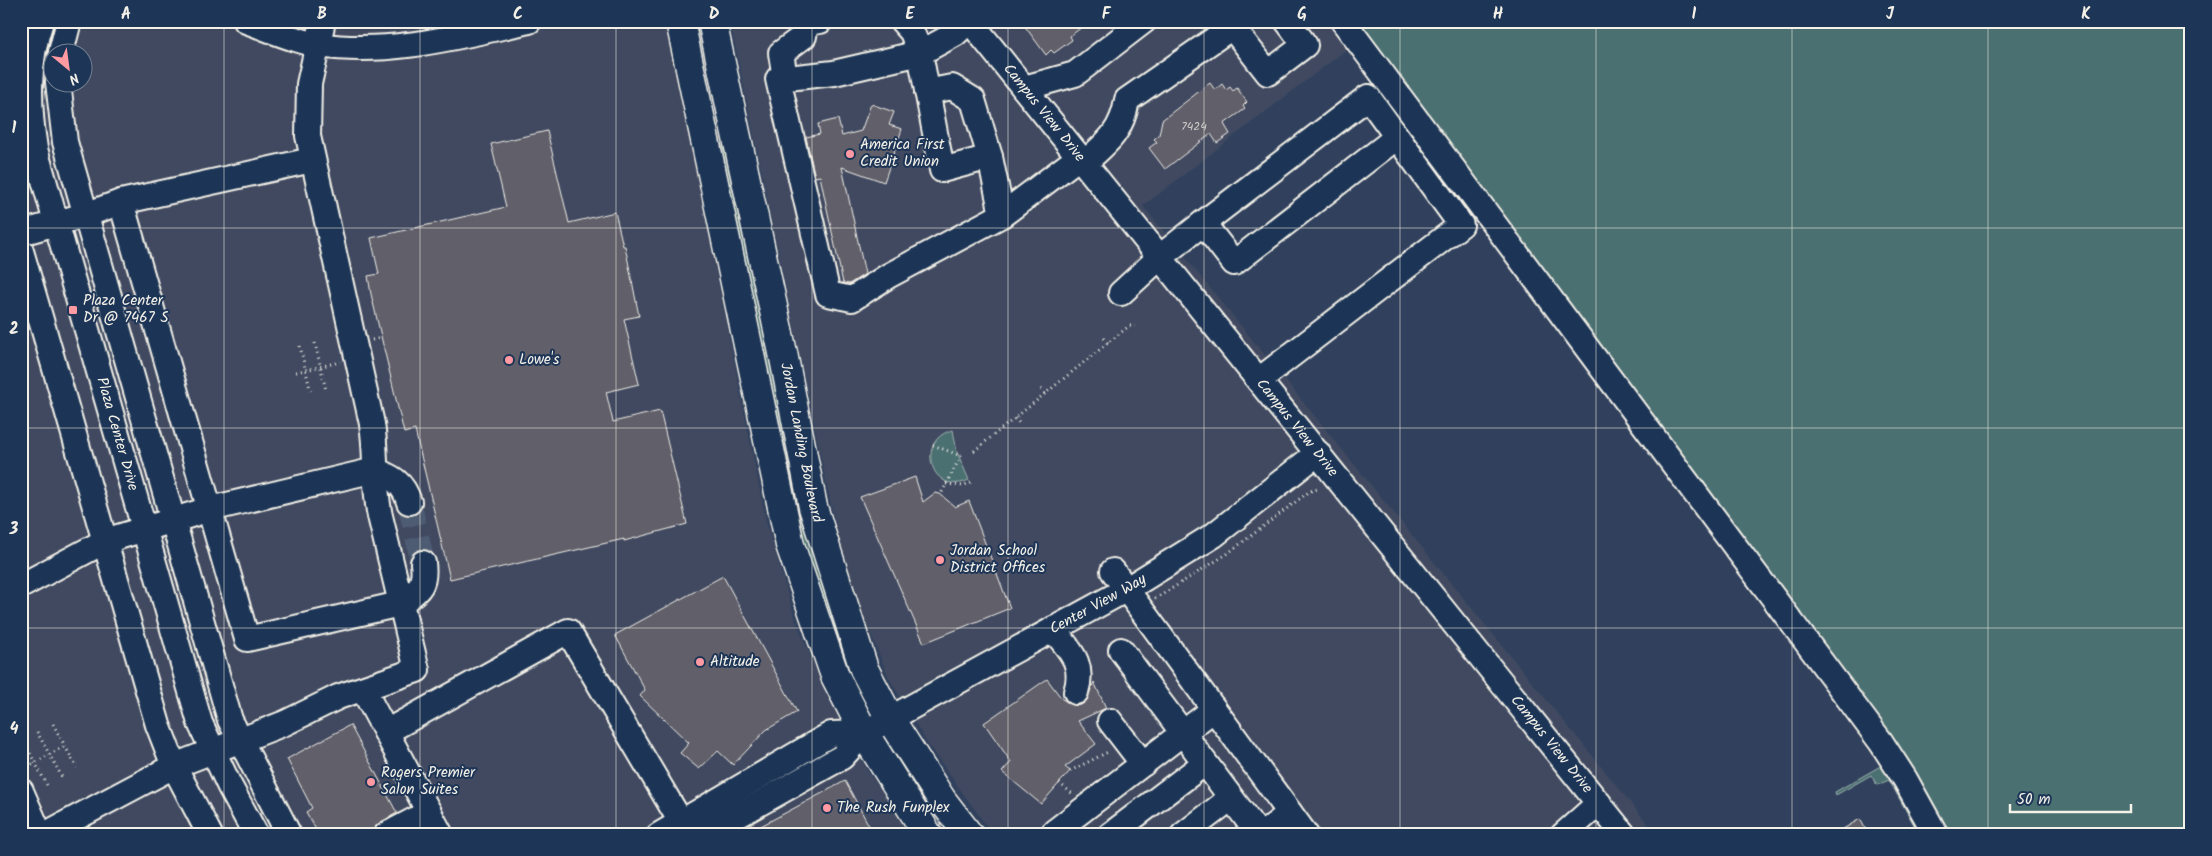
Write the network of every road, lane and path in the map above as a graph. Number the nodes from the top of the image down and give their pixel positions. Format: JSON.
{"nodes":[{"id":1,"x":41,"y":21,"type":"edge"},
{"id":2,"x":69,"y":21,"type":"edge"},
{"id":3,"x":246,"y":21,"type":"edge"},
{"id":4,"x":323,"y":21,"type":"edge"},
{"id":5,"x":529,"y":21,"type":"edge"},
{"id":6,"x":680,"y":21,"type":"edge"},
{"id":7,"x":712,"y":21,"type":"edge"},
{"id":8,"x":820,"y":21,"type":"edge"},
{"id":9,"x":902,"y":21,"type":"edge"},
{"id":10,"x":969,"y":21,"type":"edge"},
{"id":11,"x":1144,"y":21,"type":"edge"},
{"id":12,"x":1287,"y":21,"type":"edge"},
{"id":13,"x":1343,"y":21,"type":"edge"},
{"id":14,"x":1236,"y":24,"type":"edge"},
{"id":15,"x":478,"y":26,"type":"edge"},
{"id":16,"x":64,"y":42,"type":"edge"},
{"id":17,"x":317,"y":45,"type":"junction"},
{"id":18,"x":920,"y":54,"type":"junction"},
{"id":19,"x":781,"y":79,"type":"junction"},
{"id":20,"x":1024,"y":88,"type":"junction"},
{"id":21,"x":59,"y":92,"type":"edge"},
{"id":22,"x":928,"y":92,"type":"junction"},
{"id":23,"x":1397,"y":137,"type":"junction"},
{"id":24,"x":990,"y":156,"type":"junction"},
{"id":25,"x":312,"y":160,"type":"junction"},
{"id":26,"x":1082,"y":160,"type":"junction"},
{"id":27,"x":121,"y":202,"type":"junction"},
{"id":28,"x":85,"y":215,"type":"junction"},
{"id":29,"x":1002,"y":215,"type":"junction"},
{"id":30,"x":56,"y":223,"type":"junction"},
{"id":31,"x":1203,"y":223,"type":"junction"},
{"id":32,"x":21,"y":233,"type":"edge"},
{"id":33,"x":21,"y":251,"type":"edge"},
{"id":34,"x":1160,"y":258,"type":"junction"},
{"id":35,"x":1121,"y":293,"type":"dead end"},
{"id":36,"x":30,"y":319,"type":"edge"},
{"id":37,"x":1135,"y":326,"type":"dead end"},
{"id":38,"x":1104,"y":338,"type":"dead end"},
{"id":39,"x":315,"y":343,"type":"dead end"},
{"id":40,"x":1108,"y":343,"type":"junction"},
{"id":41,"x":300,"y":346,"type":"dead end"},
{"id":42,"x":343,"y":361,"type":"dead end"},
{"id":43,"x":321,"y":366,"type":"junction"},
{"id":44,"x":1079,"y":367,"type":"junction"},
{"id":45,"x":306,"y":370,"type":"junction"},
{"id":46,"x":296,"y":372,"type":"dead end"},
{"id":47,"x":1083,"y":372,"type":"dead end"},
{"id":48,"x":1259,"y":380,"type":"junction"},
{"id":49,"x":1041,"y":389,"type":"dead end"},
{"id":50,"x":326,"y":390,"type":"dead end"},
{"id":51,"x":311,"y":393,"type":"dead end"},
{"id":52,"x":1045,"y":394,"type":"junction"},
{"id":53,"x":1015,"y":418,"type":"junction"},
{"id":54,"x":1020,"y":423,"type":"dead end"},
{"id":55,"x":934,"y":445,"type":"dead end"},
{"id":56,"x":974,"y":451,"type":"dead end"},
{"id":57,"x":1318,"y":453,"type":"junction"},
{"id":58,"x":375,"y":470,"type":"junction"},
{"id":59,"x":972,"y":481,"type":"dead end"},
{"id":60,"x":946,"y":484,"type":"junction"},
{"id":61,"x":1318,"y":489,"type":"dead end"},
{"id":62,"x":941,"y":494,"type":"dead end"},
{"id":63,"x":409,"y":502,"type":"tunnel mouth"},
{"id":64,"x":210,"y":509,"type":"junction"},
{"id":65,"x":173,"y":521,"type":"junction"},
{"id":66,"x":144,"y":529,"type":"junction"},
{"id":67,"x":105,"y":541,"type":"junction"},
{"id":68,"x":423,"y":563,"type":"tunnel mouth"},
{"id":69,"x":1120,"y":580,"type":"junction"},
{"id":70,"x":21,"y":586,"type":"edge"},
{"id":71,"x":1154,"y":600,"type":"dead end"},
{"id":72,"x":400,"y":604,"type":"junction"},
{"id":73,"x":1053,"y":629,"type":"junction"},
{"id":74,"x":1121,"y":650,"type":"dead end"},
{"id":75,"x":363,"y":689,"type":"junction"},
{"id":76,"x":1076,"y":692,"type":"dead end"},
{"id":77,"x":1214,"y":709,"type":"junction"},
{"id":78,"x":890,"y":718,"type":"junction"},
{"id":79,"x":1110,"y":721,"type":"dead end"},
{"id":80,"x":53,"y":724,"type":"dead end"},
{"id":81,"x":37,"y":732,"type":"dead end"},
{"id":82,"x":386,"y":732,"type":"junction"},
{"id":83,"x":864,"y":733,"type":"junction"},
{"id":84,"x":1183,"y":733,"type":"junction"},
{"id":85,"x":23,"y":740,"type":"dead end"},
{"id":86,"x":238,"y":740,"type":"junction"},
{"id":87,"x":65,"y":746,"type":"junction"},
{"id":88,"x":211,"y":750,"type":"junction"},
{"id":89,"x":49,"y":754,"type":"junction"},
{"id":90,"x":35,"y":762,"type":"junction"},
{"id":91,"x":1205,"y":763,"type":"junction"},
{"id":92,"x":1143,"y":764,"type":"junction"},
{"id":93,"x":174,"y":766,"type":"junction"},
{"id":94,"x":77,"y":768,"type":"dead end"},
{"id":95,"x":62,"y":777,"type":"dead end"},
{"id":96,"x":22,"y":780,"type":"edge"},
{"id":97,"x":47,"y":785,"type":"dead end"},
{"id":98,"x":1231,"y":798,"type":"junction"},
{"id":99,"x":1599,"y":803,"type":"junction"},
{"id":100,"x":429,"y":812,"type":"junction"},
{"id":101,"x":1290,"y":813,"type":"junction"},
{"id":102,"x":681,"y":822,"type":"junction"},
{"id":103,"x":40,"y":835,"type":"edge"},
{"id":104,"x":44,"y":835,"type":"edge"},
{"id":105,"x":210,"y":835,"type":"edge"},
{"id":106,"x":256,"y":835,"type":"edge"},
{"id":107,"x":289,"y":835,"type":"edge"},
{"id":108,"x":386,"y":835,"type":"edge"},
{"id":109,"x":442,"y":835,"type":"edge"},
{"id":110,"x":659,"y":835,"type":"edge"},
{"id":111,"x":703,"y":835,"type":"edge"},
{"id":112,"x":928,"y":835,"type":"edge"},
{"id":113,"x":969,"y":835,"type":"edge"},
{"id":114,"x":1055,"y":835,"type":"edge"},
{"id":115,"x":1110,"y":835,"type":"edge"},
{"id":116,"x":1182,"y":835,"type":"edge"},
{"id":117,"x":1260,"y":835,"type":"edge"},
{"id":118,"x":1306,"y":835,"type":"edge"},
{"id":119,"x":1563,"y":835,"type":"edge"},
{"id":120,"x":1624,"y":835,"type":"edge"},
{"id":121,"x":1936,"y":835,"type":"edge"}],
"edges":[{"from":1,"to":30,"type":"street","name":"Plaza Center Drive"},
{"from":2,"to":16,"type":"street"},
{"from":3,"to":17,"type":"street"},
{"from":4,"to":17,"type":"street"},
{"from":5,"to":15,"type":"street"},
{"from":6,"to":83,"type":"main road"},
{"from":7,"to":78,"type":"main road","name":"Jordan Landing Boulevard"},
{"from":8,"to":19,"type":"street"},
{"from":9,"to":18,"type":"street"},
{"from":10,"to":18,"type":"street"},
{"from":10,"to":20,"type":"street","name":"Campus View Drive"},
{"from":11,"to":20,"type":"street"},
{"from":12,"to":14,"type":"street"},
{"from":13,"to":121,"type":"street"},
{"from":14,"to":26,"type":"street"},
{"from":15,"to":17,"type":"street"},
{"from":17,"to":25,"type":"street"},
{"from":18,"to":19,"type":"street"},
{"from":18,"to":22,"type":"street"},
{"from":19,"to":29,"type":"street"},
{"from":20,"to":26,"type":"street","name":"Campus View Drive"},
{"from":21,"to":28,"type":"street","name":"Plaza Center Drive"},
{"from":22,"to":24,"type":"street"},
{"from":22,"to":24,"type":"street"},
{"from":23,"to":31,"type":"street"},
{"from":23,"to":31,"type":"street"},
{"from":23,"to":48,"type":"street"},
{"from":24,"to":29,"type":"street"},
{"from":25,"to":27,"type":"street"},
{"from":25,"to":58,"type":"street"},
{"from":26,"to":29,"type":"street"},
{"from":26,"to":34,"type":"street","name":"Campus View Drive"},
{"from":27,"to":28,"type":"street"},
{"from":27,"to":64,"type":"street"},
{"from":28,"to":30,"type":"street"},
{"from":28,"to":65,"type":"street","name":"Plaza Center Drive"},
{"from":30,"to":32,"type":"street"},
{"from":30,"to":66,"type":"street","name":"Plaza Center Drive"},
{"from":31,"to":34,"type":"street"},
{"from":33,"to":36,"type":"street"},
{"from":34,"to":35,"type":"street"},
{"from":34,"to":48,"type":"street","name":"Campus View Drive"},
{"from":36,"to":67,"type":"street"},
{"from":37,"to":40,"type":"path"},
{"from":38,"to":40,"type":"path"},
{"from":39,"to":43,"type":"path"},
{"from":40,"to":44,"type":"path"},
{"from":41,"to":45,"type":"path"},
{"from":42,"to":43,"type":"path"},
{"from":43,"to":45,"type":"path"},
{"from":43,"to":50,"type":"path"},
{"from":44,"to":47,"type":"path"},
{"from":44,"to":52,"type":"path"},
{"from":45,"to":46,"type":"path"},
{"from":45,"to":51,"type":"path"},
{"from":48,"to":57,"type":"street","name":"Campus View Drive"},
{"from":49,"to":52,"type":"path"},
{"from":52,"to":53,"type":"path"},
{"from":53,"to":54,"type":"path"},
{"from":53,"to":56,"type":"path"},
{"from":55,"to":60,"type":"path"},
{"from":57,"to":69,"type":"street","name":"Center View Way"},
{"from":57,"to":99,"type":"street","name":"Campus View Drive"},
{"from":58,"to":63,"type":"street"},
{"from":58,"to":64,"type":"street"},
{"from":58,"to":72,"type":"street"},
{"from":59,"to":60,"type":"path"},
{"from":60,"to":62,"type":"path"},
{"from":61,"to":71,"type":"path"},
{"from":64,"to":65,"type":"street"},
{"from":64,"to":72,"type":"street"},
{"from":65,"to":66,"type":"street"},
{"from":65,"to":86,"type":"street","name":"Plaza Center Drive"},
{"from":66,"to":67,"type":"street"},
{"from":66,"to":88,"type":"street","name":"Plaza Center Drive"},
{"from":67,"to":70,"type":"street"},
{"from":67,"to":93,"type":"street"},
{"from":68,"to":72,"type":"street"},
{"from":69,"to":73,"type":"street","name":"Center View Way"},
{"from":69,"to":77,"type":"street"},
{"from":72,"to":75,"type":"street"},
{"from":73,"to":76,"type":"street"},
{"from":73,"to":78,"type":"street","name":"Center View Way"},
{"from":74,"to":84,"type":"street"},
{"from":75,"to":82,"type":"street"},
{"from":75,"to":86,"type":"street"},
{"from":77,"to":84,"type":"street"},
{"from":77,"to":101,"type":"street"},
{"from":78,"to":83,"type":"street","name":"Center View Way"},
{"from":78,"to":113,"type":"main road","name":"Jordan Landing Boulevard"},
{"from":79,"to":92,"type":"street"},
{"from":80,"to":87,"type":"path"},
{"from":81,"to":89,"type":"path"},
{"from":82,"to":100,"type":"street"},
{"from":82,"to":102,"type":"street"},
{"from":83,"to":102,"type":"street","name":"Center View Way"},
{"from":83,"to":111,"type":"street","name":"Center View Way"},
{"from":83,"to":112,"type":"main road"},
{"from":84,"to":91,"type":"street"},
{"from":84,"to":92,"type":"street"},
{"from":85,"to":90,"type":"path"},
{"from":86,"to":88,"type":"street"},
{"from":86,"to":107,"type":"street","name":"Plaza Center Drive"},
{"from":87,"to":89,"type":"path"},
{"from":87,"to":94,"type":"path"},
{"from":88,"to":93,"type":"street"},
{"from":88,"to":106,"type":"street","name":"Plaza Center Drive"},
{"from":89,"to":90,"type":"path"},
{"from":89,"to":95,"type":"path"},
{"from":90,"to":96,"type":"path"},
{"from":90,"to":97,"type":"path"},
{"from":91,"to":98,"type":"street"},
{"from":91,"to":115,"type":"street"},
{"from":92,"to":114,"type":"street"},
{"from":93,"to":104,"type":"street"},
{"from":93,"to":105,"type":"street"},
{"from":96,"to":103,"type":"street"},
{"from":98,"to":116,"type":"street"},
{"from":98,"to":117,"type":"street"},
{"from":99,"to":119,"type":"street"},
{"from":99,"to":120,"type":"street","name":"Campus View Drive"},
{"from":100,"to":108,"type":"street"},
{"from":100,"to":109,"type":"street"},
{"from":101,"to":117,"type":"street"},
{"from":101,"to":118,"type":"street"},
{"from":102,"to":110,"type":"street","name":"Center View Way"}]}
